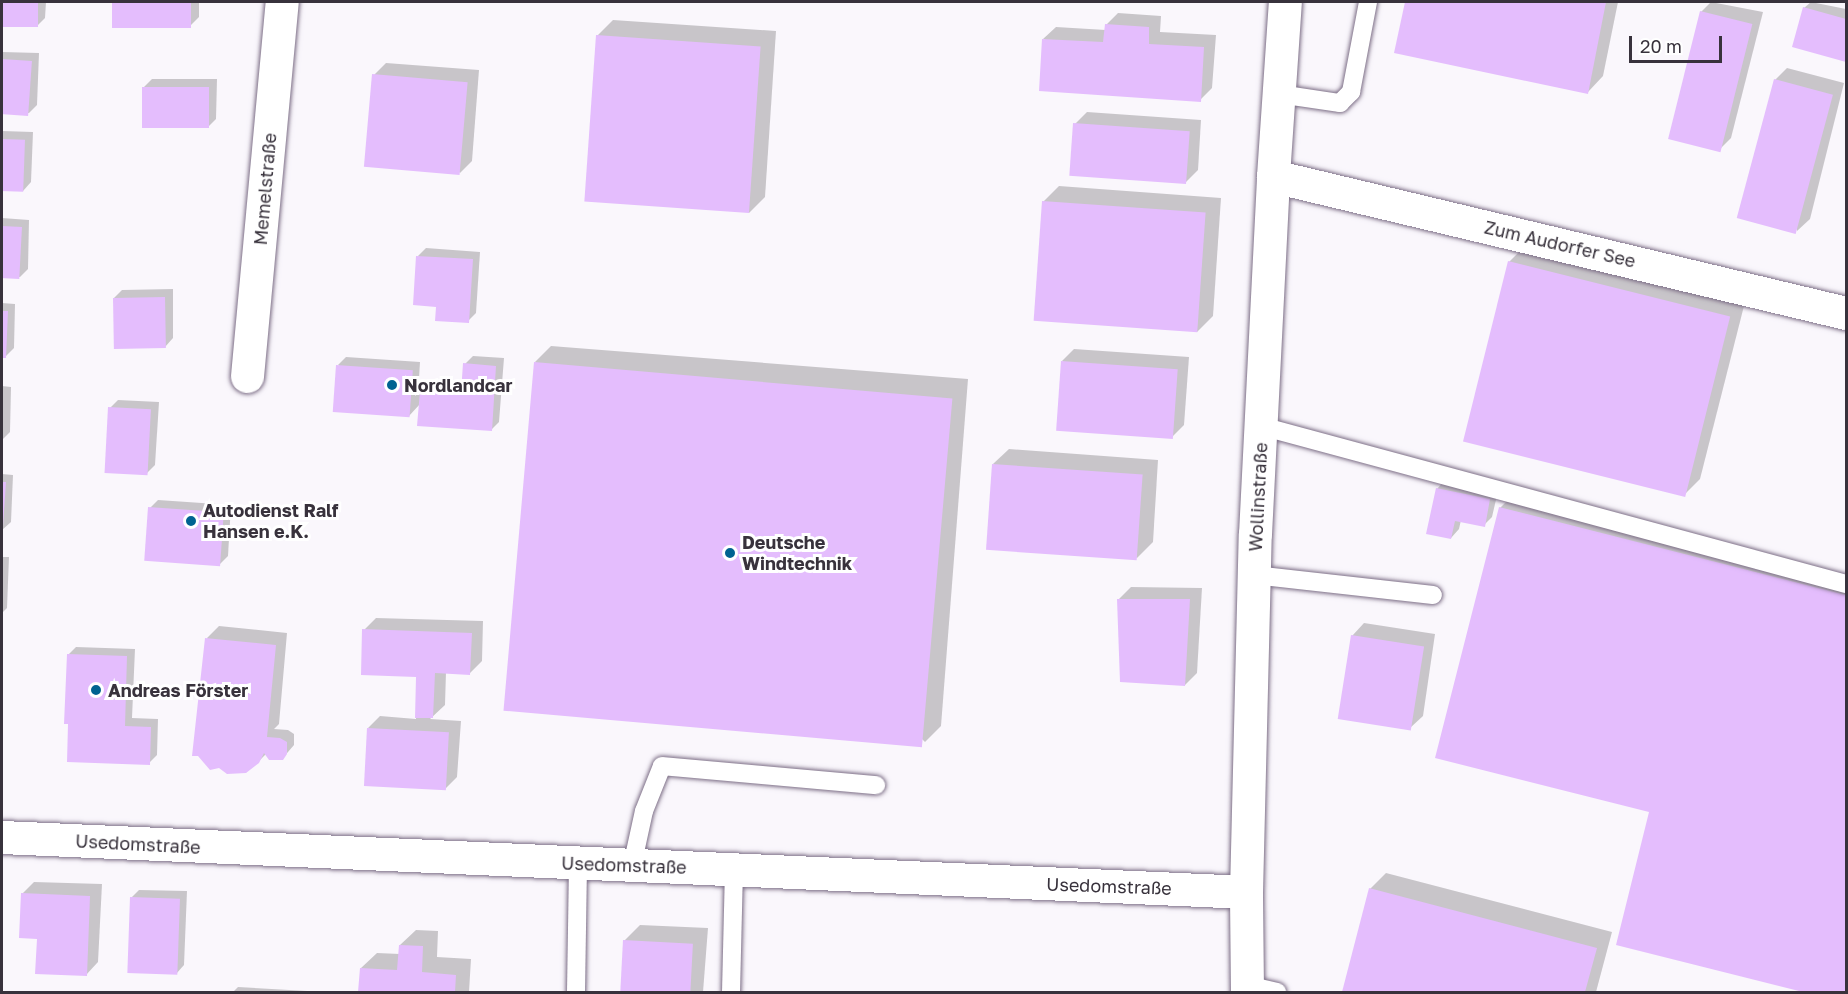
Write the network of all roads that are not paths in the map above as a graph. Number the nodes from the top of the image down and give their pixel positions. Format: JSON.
{"nodes":[{"id":1,"x":282,"y":2,"type":"edge"},
{"id":2,"x":1286,"y":2,"type":"edge"},
{"id":3,"x":1368,"y":2,"type":"edge"},
{"id":4,"x":1279,"y":94,"type":"junction"},
{"id":5,"x":1273,"y":176,"type":"junction"},
{"id":6,"x":1846,"y":313,"type":"edge"},
{"id":7,"x":248,"y":376,"type":"dead end"},
{"id":8,"x":1261,"y":426,"type":"junction"},
{"id":9,"x":1254,"y":575,"type":"junction"},
{"id":10,"x":1846,"y":584,"type":"edge"},
{"id":11,"x":1433,"y":595,"type":"dead end"},
{"id":12,"x":876,"y":785,"type":"dead end"},
{"id":13,"x":2,"y":837,"type":"edge"},
{"id":14,"x":578,"y":863,"type":"junction"},
{"id":15,"x":632,"y":866,"type":"junction"},
{"id":16,"x":734,"y":870,"type":"junction"},
{"id":17,"x":1246,"y":892,"type":"junction"},
{"id":18,"x":1257,"y":990,"type":"edge"},
{"id":19,"x":576,"y":993,"type":"edge"},
{"id":20,"x":731,"y":993,"type":"edge"}],
"edges":[{"from":1,"to":7,"type":"street","name":"Memelstraße"},
{"from":2,"to":4,"type":"street","name":"Wollinstraße"},
{"from":3,"to":4,"type":"lane"},
{"from":4,"to":5,"type":"street","name":"Wollinstraße"},
{"from":5,"to":6,"type":"street","name":"Zum Audorfer See"},
{"from":5,"to":8,"type":"street","name":"Wollinstraße"},
{"from":8,"to":9,"type":"street","name":"Wollinstraße"},
{"from":8,"to":10,"type":"lane"},
{"from":9,"to":11,"type":"lane"},
{"from":9,"to":17,"type":"street","name":"Wollinstraße"},
{"from":12,"to":15,"type":"lane"},
{"from":13,"to":14,"type":"street","name":"Usedomstraße"},
{"from":14,"to":15,"type":"street","name":"Usedomstraße"},
{"from":14,"to":19,"type":"lane"},
{"from":15,"to":16,"type":"street","name":"Usedomstraße"},
{"from":16,"to":17,"type":"street","name":"Usedomstraße"},
{"from":16,"to":20,"type":"lane"},
{"from":17,"to":18,"type":"street","name":"Wollinstraße"}]}
